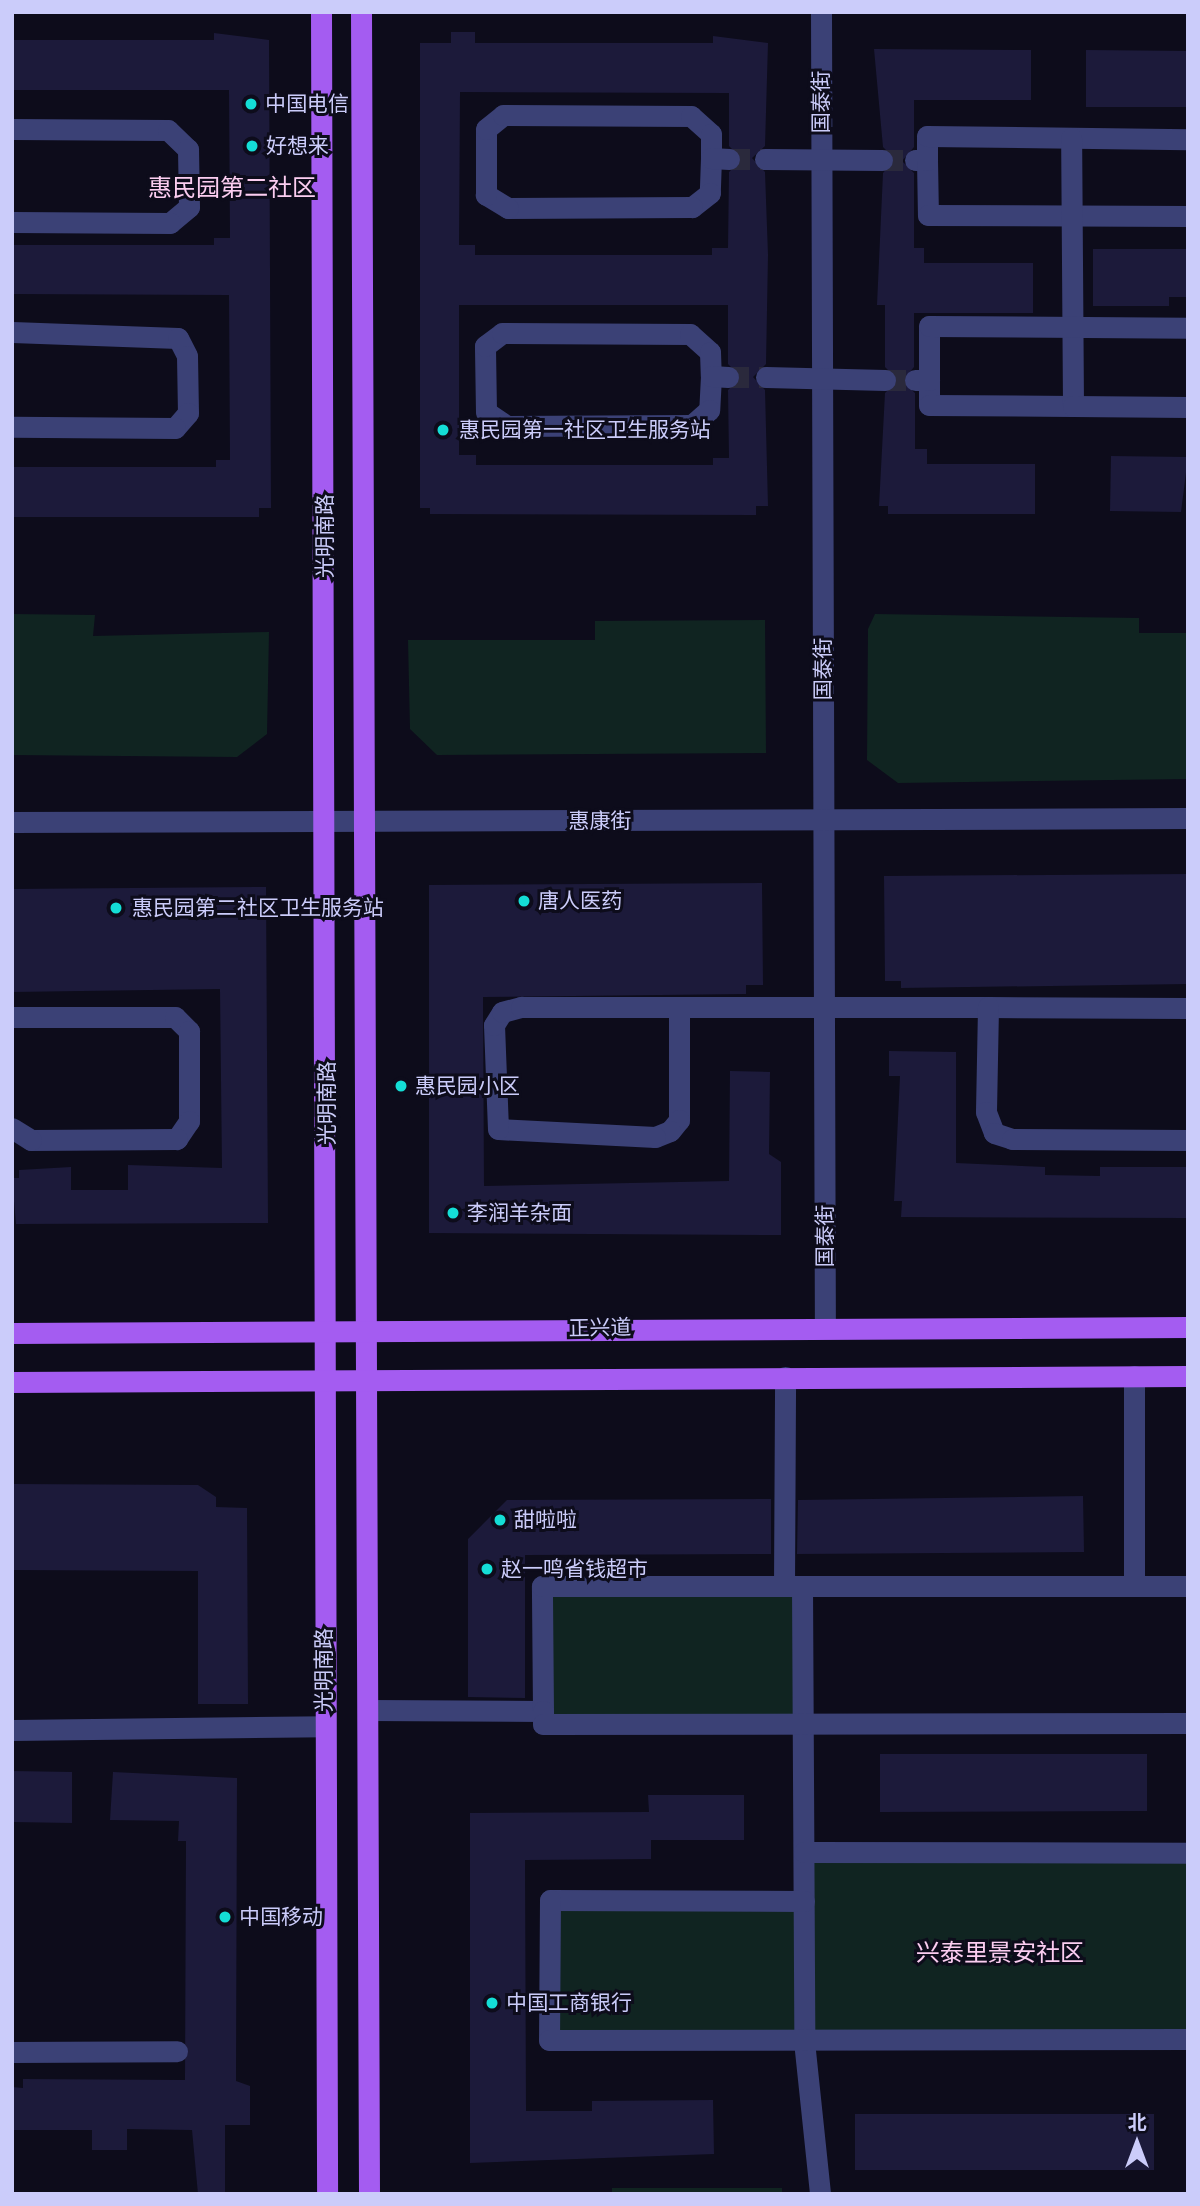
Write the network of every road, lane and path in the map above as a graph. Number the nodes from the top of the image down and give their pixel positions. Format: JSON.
{"nodes":[{"id":1,"x":321,"y":12,"type":"edge"},
{"id":2,"x":361,"y":12,"type":"edge"},
{"id":3,"x":821,"y":12,"type":"edge"},
{"id":4,"x":12,"y":129,"type":"edge"},
{"id":5,"x":1071,"y":138,"type":"junction"},
{"id":6,"x":1188,"y":139,"type":"edge"},
{"id":7,"x":720,"y":159,"type":"joint"},
{"id":8,"x":765,"y":159,"type":"tunnel mouth"},
{"id":9,"x":821,"y":160,"type":"junction"},
{"id":10,"x":882,"y":160,"type":"tunnel mouth"},
{"id":11,"x":1073,"y":215,"type":"junction"},
{"id":12,"x":1188,"y":216,"type":"edge"},
{"id":13,"x":12,"y":222,"type":"edge"},
{"id":14,"x":1073,"y":327,"type":"junction"},
{"id":15,"x":1188,"y":328,"type":"edge"},
{"id":16,"x":12,"y":332,"type":"edge"},
{"id":17,"x":720,"y":377,"type":"joint"},
{"id":18,"x":766,"y":377,"type":"tunnel mouth"},
{"id":19,"x":822,"y":379,"type":"junction"},
{"id":20,"x":885,"y":380,"type":"tunnel mouth"},
{"id":21,"x":1073,"y":405,"type":"junction"},
{"id":22,"x":1188,"y":407,"type":"edge"},
{"id":23,"x":12,"y":427,"type":"edge"},
{"id":24,"x":1188,"y":818,"type":"edge"},
{"id":25,"x":327,"y":821,"type":"junction"},
{"id":26,"x":363,"y":821,"type":"junction"},
{"id":27,"x":824,"y":821,"type":"junction"},
{"id":28,"x":12,"y":822,"type":"edge"},
{"id":29,"x":680,"y":1007,"type":"junction"},
{"id":30,"x":824,"y":1007,"type":"junction"},
{"id":31,"x":988,"y":1007,"type":"junction"},
{"id":32,"x":1188,"y":1009,"type":"edge"},
{"id":33,"x":12,"y":1017,"type":"edge"},
{"id":34,"x":12,"y":1128,"type":"edge"},
{"id":35,"x":1188,"y":1140,"type":"edge"},
{"id":36,"x":825,"y":1326,"type":"junction"},
{"id":37,"x":1188,"y":1327,"type":"edge"},
{"id":38,"x":327,"y":1329,"type":"junction"},
{"id":39,"x":367,"y":1330,"type":"junction"},
{"id":40,"x":12,"y":1333,"type":"edge"},
{"id":41,"x":1188,"y":1376,"type":"edge"},
{"id":42,"x":785,"y":1377,"type":"junction"},
{"id":43,"x":1133,"y":1377,"type":"junction"},
{"id":44,"x":323,"y":1380,"type":"junction"},
{"id":45,"x":367,"y":1380,"type":"junction"},
{"id":46,"x":12,"y":1382,"type":"edge"},
{"id":47,"x":793,"y":1586,"type":"junction"},
{"id":48,"x":1134,"y":1586,"type":"junction"},
{"id":49,"x":1188,"y":1586,"type":"edge"},
{"id":50,"x":368,"y":1710,"type":"junction"},
{"id":51,"x":543,"y":1711,"type":"junction"},
{"id":52,"x":1188,"y":1723,"type":"edge"},
{"id":53,"x":802,"y":1724,"type":"junction"},
{"id":54,"x":325,"y":1726,"type":"junction"},
{"id":55,"x":12,"y":1730,"type":"edge"},
{"id":56,"x":804,"y":1852,"type":"junction"},
{"id":57,"x":1188,"y":1853,"type":"edge"},
{"id":58,"x":804,"y":1901,"type":"junction"},
{"id":59,"x":1188,"y":2039,"type":"edge"},
{"id":60,"x":804,"y":2041,"type":"junction"},
{"id":61,"x":177,"y":2051,"type":"dead end"},
{"id":62,"x":12,"y":2052,"type":"edge"},
{"id":63,"x":327,"y":2194,"type":"edge"},
{"id":64,"x":369,"y":2194,"type":"edge"},
{"id":65,"x":820,"y":2194,"type":"edge"}],
"edges":[{"from":1,"to":25,"type":"main road","name":"光明南路"},
{"from":2,"to":26,"type":"main road","name":"光明南路"},
{"from":3,"to":9,"type":"street","name":"国泰街"},
{"from":4,"to":13,"type":"street"},
{"from":5,"to":6,"type":"street"},
{"from":5,"to":11,"type":"street"},
{"from":5,"to":11,"type":"street"},
{"from":7,"to":7,"type":"street"},
{"from":8,"to":9,"type":"street"},
{"from":9,"to":10,"type":"street"},
{"from":9,"to":19,"type":"street","name":"国泰街"},
{"from":11,"to":12,"type":"street"},
{"from":11,"to":14,"type":"street"},
{"from":14,"to":15,"type":"street"},
{"from":14,"to":21,"type":"street"},
{"from":14,"to":21,"type":"street"},
{"from":16,"to":23,"type":"street"},
{"from":17,"to":17,"type":"street"},
{"from":18,"to":19,"type":"street"},
{"from":19,"to":20,"type":"street"},
{"from":19,"to":27,"type":"street","name":"国泰街"},
{"from":21,"to":22,"type":"street"},
{"from":24,"to":27,"type":"street","name":"惠康街"},
{"from":25,"to":26,"type":"street","name":"惠康街"},
{"from":25,"to":28,"type":"street","name":"惠康街"},
{"from":25,"to":38,"type":"main road","name":"光明南路"},
{"from":26,"to":27,"type":"street","name":"惠康街"},
{"from":26,"to":39,"type":"main road","name":"光明南路"},
{"from":27,"to":30,"type":"street","name":"国泰街"},
{"from":29,"to":29,"type":"street"},
{"from":29,"to":30,"type":"street"},
{"from":30,"to":31,"type":"street"},
{"from":30,"to":36,"type":"street","name":"国泰街"},
{"from":31,"to":32,"type":"street"},
{"from":31,"to":35,"type":"street"},
{"from":33,"to":34,"type":"street"},
{"from":36,"to":37,"type":"main road","name":"正兴道"},
{"from":36,"to":39,"type":"main road","name":"正兴道"},
{"from":38,"to":39,"type":"main road","name":"正兴道"},
{"from":38,"to":40,"type":"main road","name":"正兴道"},
{"from":38,"to":44,"type":"main road","name":"光明南路"},
{"from":39,"to":45,"type":"main road","name":"光明南路"},
{"from":41,"to":43,"type":"main road"},
{"from":42,"to":43,"type":"main road"},
{"from":42,"to":45,"type":"main road"},
{"from":42,"to":47,"type":"street"},
{"from":43,"to":48,"type":"street"},
{"from":44,"to":45,"type":"main road"},
{"from":44,"to":46,"type":"main road"},
{"from":44,"to":54,"type":"main road","name":"光明南路"},
{"from":45,"to":50,"type":"main road","name":"光明南路"},
{"from":47,"to":48,"type":"street"},
{"from":47,"to":51,"type":"street"},
{"from":47,"to":53,"type":"street"},
{"from":48,"to":49,"type":"street"},
{"from":50,"to":51,"type":"street"},
{"from":50,"to":64,"type":"main road","name":"光明南路"},
{"from":51,"to":53,"type":"street"},
{"from":52,"to":53,"type":"street"},
{"from":53,"to":56,"type":"street"},
{"from":54,"to":55,"type":"street"},
{"from":54,"to":63,"type":"main road","name":"光明南路"},
{"from":56,"to":57,"type":"street"},
{"from":56,"to":58,"type":"street"},
{"from":58,"to":60,"type":"street"},
{"from":58,"to":60,"type":"street"},
{"from":59,"to":60,"type":"street"},
{"from":60,"to":65,"type":"street"},
{"from":61,"to":62,"type":"street"}]}
